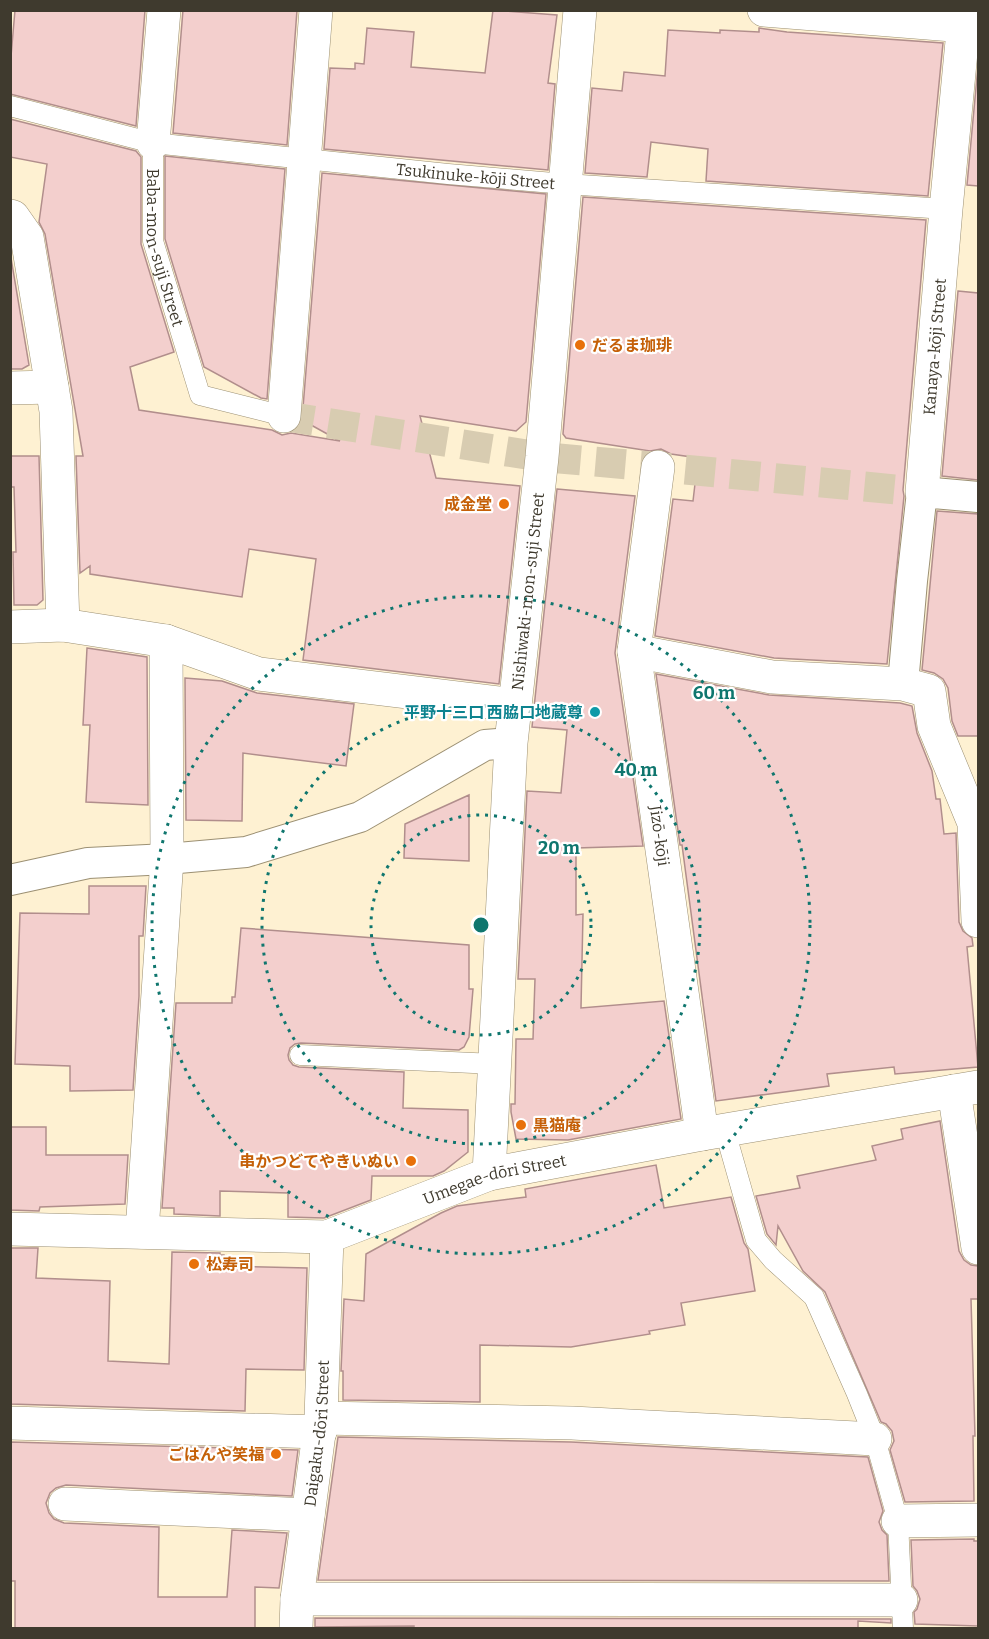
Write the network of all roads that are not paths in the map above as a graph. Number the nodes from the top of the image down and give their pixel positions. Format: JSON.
{"nodes":[{"id":1,"x":164,"y":10,"type":"edge"},
{"id":2,"x":316,"y":10,"type":"edge"},
{"id":3,"x":580,"y":10,"type":"edge"},
{"id":4,"x":764,"y":10,"type":"edge"},
{"id":5,"x":969,"y":21,"type":"edge"},
{"id":6,"x":10,"y":106,"type":"edge"},
{"id":7,"x":153,"y":143,"type":"junction"},
{"id":8,"x":304,"y":159,"type":"junction"},
{"id":9,"x":565,"y":184,"type":"junction"},
{"id":10,"x":946,"y":209,"type":"junction"},
{"id":11,"x":10,"y":216,"type":"edge"},
{"id":12,"x":51,"y":387,"type":"junction"},
{"id":13,"x":10,"y":388,"type":"edge"},
{"id":14,"x":284,"y":416,"type":"joint"},
{"id":15,"x":658,"y":467,"type":"dead end"},
{"id":16,"x":922,"y":492,"type":"junction"},
{"id":17,"x":978,"y":497,"type":"edge"},
{"id":18,"x":63,"y":625,"type":"junction"},
{"id":19,"x":10,"y":627,"type":"edge"},
{"id":20,"x":166,"y":641,"type":"junction"},
{"id":21,"x":634,"y":651,"type":"junction"},
{"id":22,"x":903,"y":684,"type":"junction"},
{"id":23,"x":515,"y":705,"type":"junction"},
{"id":24,"x":511,"y":744,"type":"junction"},
{"id":25,"x":167,"y":859,"type":"junction"},
{"id":26,"x":10,"y":880,"type":"edge"},
{"id":27,"x":978,"y":921,"type":"edge"},
{"id":28,"x":300,"y":1055,"type":"dead end"},
{"id":29,"x":495,"y":1064,"type":"junction"},
{"id":30,"x":966,"y":1089,"type":"edge"},
{"id":31,"x":713,"y":1133,"type":"junction"},
{"id":32,"x":489,"y":1174,"type":"junction"},
{"id":33,"x":10,"y":1228,"type":"edge"},
{"id":34,"x":142,"y":1232,"type":"junction"},
{"id":35,"x":327,"y":1237,"type":"junction"},
{"id":36,"x":978,"y":1248,"type":"edge"},
{"id":37,"x":10,"y":1423,"type":"edge"},
{"id":38,"x":320,"y":1425,"type":"junction"},
{"id":39,"x":875,"y":1439,"type":"junction"},
{"id":40,"x":65,"y":1504,"type":"dead end"},
{"id":41,"x":308,"y":1515,"type":"junction"},
{"id":42,"x":978,"y":1520,"type":"edge"},
{"id":43,"x":898,"y":1521,"type":"junction"},
{"id":44,"x":297,"y":1614,"type":"edge"},
{"id":45,"x":902,"y":1614,"type":"edge"}],
"edges":[{"from":1,"to":7,"type":"street","name":"Baba-mon-suji Street"},
{"from":2,"to":8,"type":"street"},
{"from":3,"to":9,"type":"street","name":"Nishiwaki-mon-suji Street"},
{"from":4,"to":5,"type":"street"},
{"from":5,"to":10,"type":"street","name":"Kanaya-kōji Street"},
{"from":6,"to":7,"type":"lane","name":"Tsukinuke-kōji Street"},
{"from":7,"to":8,"type":"lane","name":"Tsukinuke-kōji Street"},
{"from":7,"to":14,"type":"lane","name":"Baba-mon-suji Street"},
{"from":8,"to":9,"type":"lane","name":"Tsukinuke-kōji Street"},
{"from":8,"to":14,"type":"street"},
{"from":9,"to":10,"type":"lane","name":"Tsukinuke-kōji Street"},
{"from":9,"to":23,"type":"street","name":"Nishiwaki-mon-suji Street"},
{"from":10,"to":16,"type":"street","name":"Kanaya-kōji Street"},
{"from":11,"to":12,"type":"street"},
{"from":12,"to":13,"type":"street"},
{"from":12,"to":18,"type":"street"},
{"from":15,"to":21,"type":"street","name":"Jizō-kōji"},
{"from":16,"to":17,"type":"street"},
{"from":16,"to":22,"type":"street","name":"Kanaya-kōji Street"},
{"from":18,"to":19,"type":"street"},
{"from":18,"to":20,"type":"street"},
{"from":20,"to":23,"type":"street"},
{"from":20,"to":25,"type":"street"},
{"from":21,"to":22,"type":"street"},
{"from":21,"to":31,"type":"street","name":"Jizō-kōji"},
{"from":22,"to":27,"type":"street"},
{"from":23,"to":24,"type":"street","name":"Nishiwaki-mon-suji Street"},
{"from":24,"to":25,"type":"street"},
{"from":24,"to":29,"type":"street","name":"Nishiwaki-mon-suji Street"},
{"from":25,"to":26,"type":"street"},
{"from":25,"to":34,"type":"street"},
{"from":28,"to":29,"type":"lane"},
{"from":29,"to":32,"type":"street","name":"Nishiwaki-mon-suji Street"},
{"from":30,"to":31,"type":"street","name":"Umegae-dōri Street"},
{"from":30,"to":36,"type":"street"},
{"from":31,"to":32,"type":"street","name":"Umegae-dōri Street"},
{"from":31,"to":39,"type":"lane"},
{"from":32,"to":35,"type":"street","name":"Umegae-dōri Street"},
{"from":33,"to":34,"type":"street","name":"Umegae-dōri Street"},
{"from":34,"to":35,"type":"street","name":"Umegae-dōri Street"},
{"from":35,"to":38,"type":"street","name":"Daigaku-dōri Street"},
{"from":37,"to":38,"type":"street"},
{"from":38,"to":39,"type":"street"},
{"from":38,"to":41,"type":"street","name":"Daigaku-dōri Street"},
{"from":39,"to":43,"type":"lane"},
{"from":40,"to":41,"type":"street"},
{"from":41,"to":44,"type":"street","name":"Daigaku-dōri Street"},
{"from":42,"to":43,"type":"street"},
{"from":43,"to":45,"type":"lane"},
{"from":44,"to":45,"type":"street"}]}
